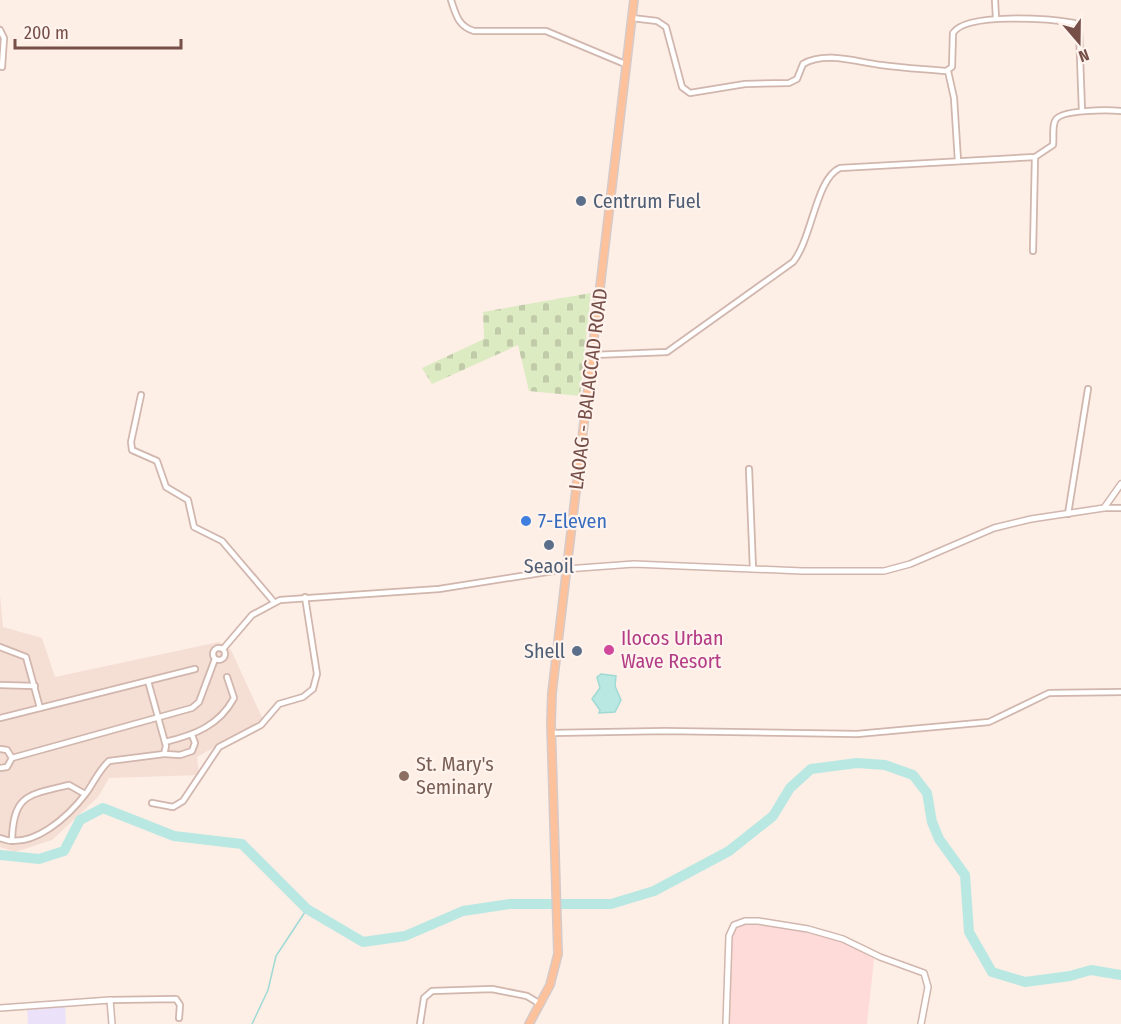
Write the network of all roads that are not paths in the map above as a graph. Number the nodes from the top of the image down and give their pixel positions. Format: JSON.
{"nodes":[{"id":1,"x":452,"y":0,"type":"edge"},
{"id":2,"x":634,"y":0,"type":"edge"},
{"id":3,"x":995,"y":0,"type":"edge"},
{"id":4,"x":632,"y":18,"type":"junction"},
{"id":5,"x":996,"y":18,"type":"junction"},
{"id":6,"x":0,"y":30,"type":"edge"},
{"id":7,"x":625,"y":64,"type":"junction"},
{"id":8,"x":2,"y":67,"type":"dead end"},
{"id":9,"x":948,"y":71,"type":"junction"},
{"id":10,"x":1082,"y":111,"type":"junction"},
{"id":11,"x":1121,"y":111,"type":"edge"},
{"id":12,"x":1035,"y":157,"type":"junction"},
{"id":13,"x":958,"y":161,"type":"junction"},
{"id":14,"x":1033,"y":251,"type":"dead end"},
{"id":15,"x":593,"y":355,"type":"junction"},
{"id":16,"x":1088,"y":389,"type":"dead end"},
{"id":17,"x":141,"y":395,"type":"dead end"},
{"id":18,"x":749,"y":469,"type":"dead end"},
{"id":19,"x":1121,"y":484,"type":"edge"},
{"id":20,"x":1104,"y":508,"type":"junction"},
{"id":21,"x":1121,"y":508,"type":"edge"},
{"id":22,"x":1068,"y":514,"type":"junction"},
{"id":23,"x":566,"y":569,"type":"junction"},
{"id":24,"x":753,"y":569,"type":"junction"},
{"id":25,"x":305,"y":597,"type":"junction"},
{"id":26,"x":274,"y":602,"type":"junction"},
{"id":27,"x":0,"y":647,"type":"edge"},
{"id":28,"x":223,"y":649,"type":"junction"},
{"id":29,"x":215,"y":659,"type":"junction"},
{"id":30,"x":195,"y":669,"type":"dead end"},
{"id":31,"x":227,"y":677,"type":"dead end"},
{"id":32,"x":148,"y":681,"type":"junction"},
{"id":33,"x":0,"y":685,"type":"edge"},
{"id":34,"x":35,"y":686,"type":"junction"},
{"id":35,"x":1121,"y":692,"type":"edge"},
{"id":36,"x":40,"y":708,"type":"junction"},
{"id":37,"x":158,"y":719,"type":"junction"},
{"id":38,"x":0,"y":720,"type":"edge"},
{"id":39,"x":551,"y":732,"type":"junction"},
{"id":40,"x":192,"y":735,"type":"junction"},
{"id":41,"x":165,"y":742,"type":"junction"},
{"id":42,"x":0,"y":749,"type":"edge"},
{"id":43,"x":164,"y":754,"type":"junction"},
{"id":44,"x":12,"y":758,"type":"junction"},
{"id":45,"x":0,"y":768,"type":"edge"},
{"id":46,"x":85,"y":795,"type":"junction"},
{"id":47,"x":152,"y":803,"type":"dead end"},
{"id":48,"x":0,"y":838,"type":"edge"},
{"id":49,"x":12,"y":841,"type":"junction"},
{"id":50,"x":110,"y":1000,"type":"junction"},
{"id":51,"x":540,"y":1004,"type":"junction"},
{"id":52,"x":0,"y":1008,"type":"edge"},
{"id":53,"x":179,"y":1018,"type":"dead end"},
{"id":54,"x":112,"y":1024,"type":"edge"},
{"id":55,"x":420,"y":1024,"type":"edge"},
{"id":56,"x":529,"y":1024,"type":"edge"},
{"id":57,"x":726,"y":1024,"type":"edge"},
{"id":58,"x":921,"y":1024,"type":"edge"}],
"edges":[{"from":1,"to":7,"type":"street"},
{"from":2,"to":4,"type":"main road","name":"LAOAG - BALACCAD ROAD"},
{"from":3,"to":5,"type":"street"},
{"from":4,"to":7,"type":"main road","name":"LAOAG - BALACCAD ROAD"},
{"from":4,"to":9,"type":"street"},
{"from":5,"to":9,"type":"street"},
{"from":5,"to":10,"type":"street"},
{"from":6,"to":8,"type":"street"},
{"from":7,"to":15,"type":"main road","name":"LAOAG - BALACCAD ROAD"},
{"from":9,"to":13,"type":"street"},
{"from":10,"to":11,"type":"street"},
{"from":10,"to":12,"type":"street"},
{"from":12,"to":13,"type":"street"},
{"from":12,"to":14,"type":"street"},
{"from":13,"to":15,"type":"street"},
{"from":15,"to":23,"type":"main road","name":"LAOAG - BALACCAD ROAD"},
{"from":16,"to":22,"type":"street"},
{"from":17,"to":26,"type":"street"},
{"from":18,"to":24,"type":"street"},
{"from":19,"to":20,"type":"street"},
{"from":20,"to":21,"type":"street"},
{"from":20,"to":22,"type":"street"},
{"from":22,"to":24,"type":"street"},
{"from":23,"to":24,"type":"street"},
{"from":23,"to":25,"type":"street"},
{"from":23,"to":39,"type":"main road","name":"LAOAG - BALACCAD ROAD"},
{"from":25,"to":26,"type":"street"},
{"from":25,"to":47,"type":"street"},
{"from":26,"to":28,"type":"street"},
{"from":27,"to":34,"type":"street"},
{"from":28,"to":29,"type":"street"},
{"from":28,"to":29,"type":"street"},
{"from":29,"to":37,"type":"street"},
{"from":30,"to":32,"type":"street"},
{"from":31,"to":40,"type":"street"},
{"from":32,"to":36,"type":"street"},
{"from":32,"to":37,"type":"street"},
{"from":33,"to":34,"type":"street"},
{"from":34,"to":36,"type":"street"},
{"from":35,"to":39,"type":"street"},
{"from":36,"to":38,"type":"street"},
{"from":37,"to":41,"type":"street"},
{"from":37,"to":44,"type":"street"},
{"from":39,"to":51,"type":"main road","name":"LAOAG - BALACCAD ROAD"},
{"from":40,"to":41,"type":"street"},
{"from":40,"to":43,"type":"street"},
{"from":41,"to":43,"type":"street"},
{"from":42,"to":44,"type":"street"},
{"from":43,"to":46,"type":"street"},
{"from":44,"to":45,"type":"street"},
{"from":46,"to":49,"type":"street"},
{"from":46,"to":49,"type":"street"},
{"from":48,"to":49,"type":"street"},
{"from":50,"to":52,"type":"street"},
{"from":50,"to":53,"type":"street"},
{"from":50,"to":54,"type":"street"},
{"from":51,"to":55,"type":"street"},
{"from":51,"to":56,"type":"main road","name":"LAOAG - BALACCAD ROAD"},
{"from":57,"to":58,"type":"street"}]}
